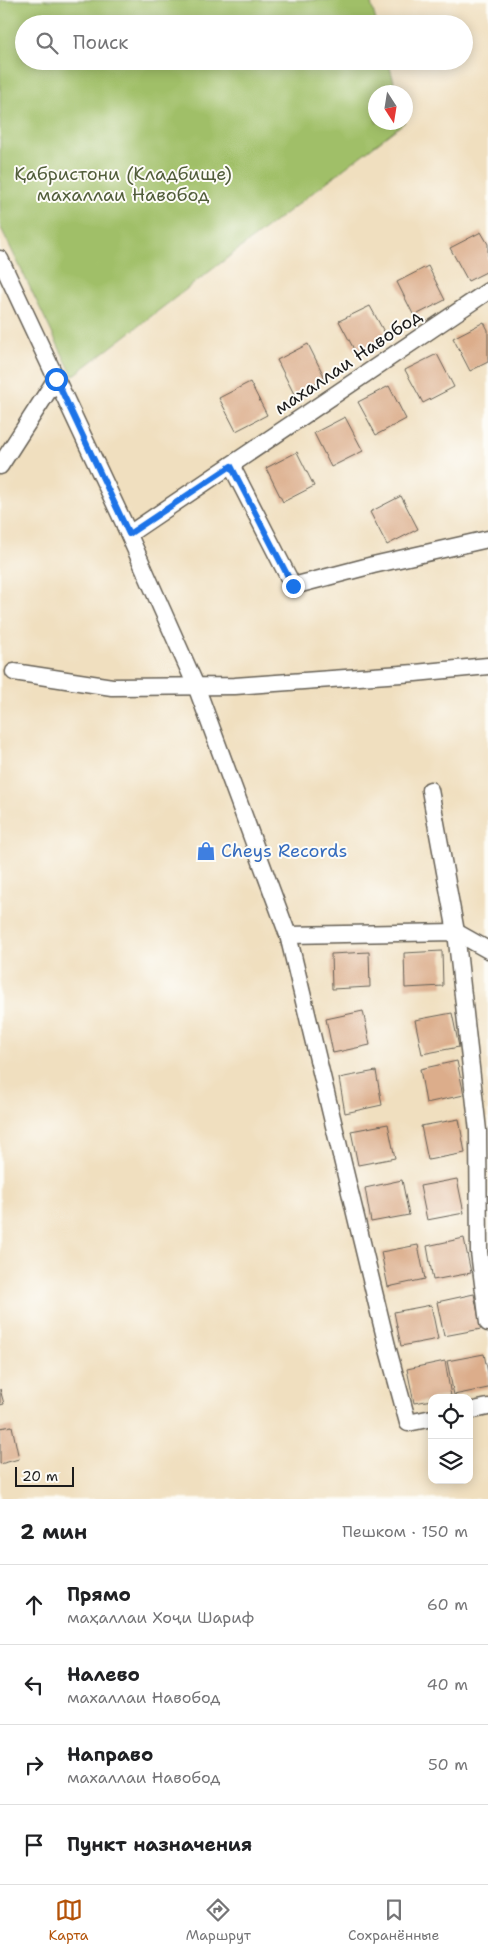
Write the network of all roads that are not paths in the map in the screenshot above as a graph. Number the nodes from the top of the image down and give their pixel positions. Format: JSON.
{"nodes":[{"id":1,"x":0,"y":260,"type":"edge"},
{"id":2,"x":488,"y":291,"type":"edge"},
{"id":3,"x":56,"y":379,"type":"junction"},
{"id":4,"x":0,"y":466,"type":"edge"},
{"id":5,"x":231,"y":466,"type":"junction"},
{"id":6,"x":127,"y":530,"type":"junction"},
{"id":7,"x":488,"y":539,"type":"edge"},
{"id":8,"x":488,"y":666,"type":"edge"},
{"id":9,"x":14,"y":672,"type":"dead end"},
{"id":10,"x":196,"y":686,"type":"junction"},
{"id":11,"x":430,"y":790,"type":"dead end"},
{"id":12,"x":456,"y":932,"type":"junction"},
{"id":13,"x":288,"y":936,"type":"junction"},
{"id":14,"x":488,"y":950,"type":"edge"},
{"id":15,"x":488,"y":1322,"type":"edge"},
{"id":16,"x":488,"y":1407,"type":"edge"},
{"id":17,"x":473,"y":1410,"type":"edge"},
{"id":18,"x":428,"y":1419,"type":"edge"}],
"edges":[{"from":1,"to":3,"type":"street"},
{"from":2,"to":5,"type":"street","name":"махаллаи Навобод"},
{"from":3,"to":4,"type":"street"},
{"from":3,"to":6,"type":"street"},
{"from":5,"to":6,"type":"street","name":"махаллаи Навобод"},
{"from":5,"to":7,"type":"street"},
{"from":6,"to":10,"type":"street"},
{"from":8,"to":10,"type":"street"},
{"from":9,"to":10,"type":"street"},
{"from":10,"to":13,"type":"street"},
{"from":11,"to":12,"type":"street"},
{"from":12,"to":13,"type":"street"},
{"from":12,"to":14,"type":"street"},
{"from":12,"to":15,"type":"street"},
{"from":13,"to":18,"type":"street"},
{"from":16,"to":17,"type":"street"}]}
